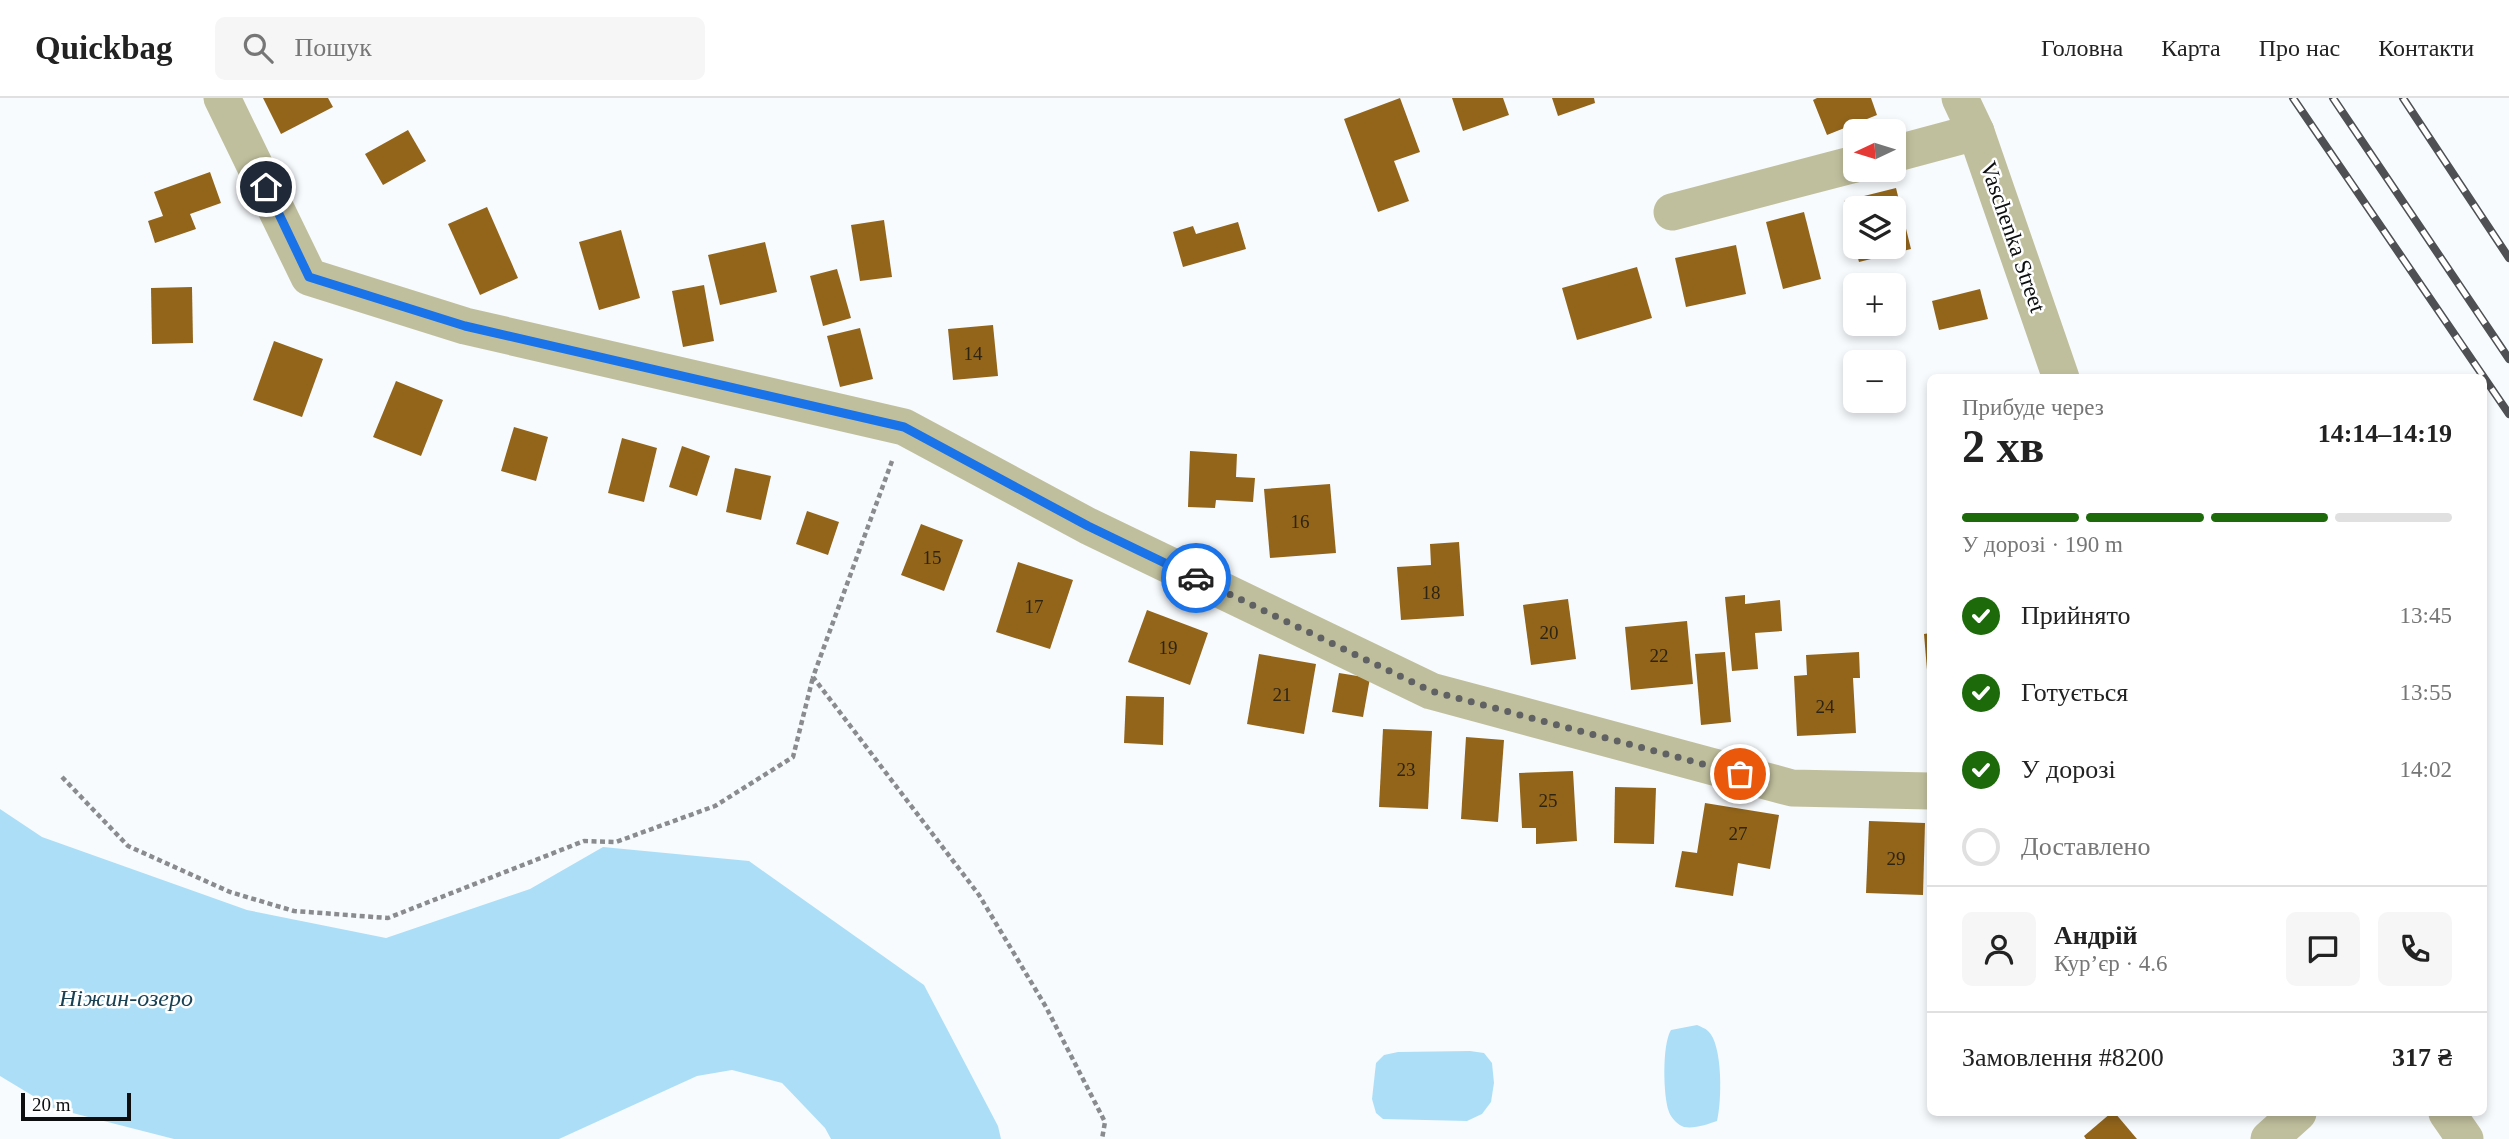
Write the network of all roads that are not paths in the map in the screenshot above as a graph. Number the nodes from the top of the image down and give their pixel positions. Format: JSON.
{"nodes":[{"id":1,"x":222,"y":98,"type":"edge"},
{"id":2,"x":1960,"y":98,"type":"edge"},
{"id":3,"x":1976,"y":132,"type":"junction"},
{"id":4,"x":1906,"y":151,"type":"edge"},
{"id":5,"x":1843,"y":167,"type":"edge"},
{"id":6,"x":1672,"y":212,"type":"dead end"},
{"id":7,"x":2060,"y":374,"type":"edge"},
{"id":8,"x":1927,"y":791,"type":"edge"},
{"id":9,"x":2295,"y":1116,"type":"edge"},
{"id":10,"x":2449,"y":1116,"type":"edge"},
{"id":11,"x":2269,"y":1139,"type":"edge"},
{"id":12,"x":2465,"y":1139,"type":"edge"}],
"edges":[{"from":1,"to":8,"type":"street"},
{"from":2,"to":3,"type":"street","name":"Vaschenka Street"},
{"from":3,"to":4,"type":"street"},
{"from":3,"to":7,"type":"street","name":"Vaschenka Street"},
{"from":5,"to":6,"type":"street"},
{"from":9,"to":11,"type":"street"},
{"from":10,"to":12,"type":"street"}]}
